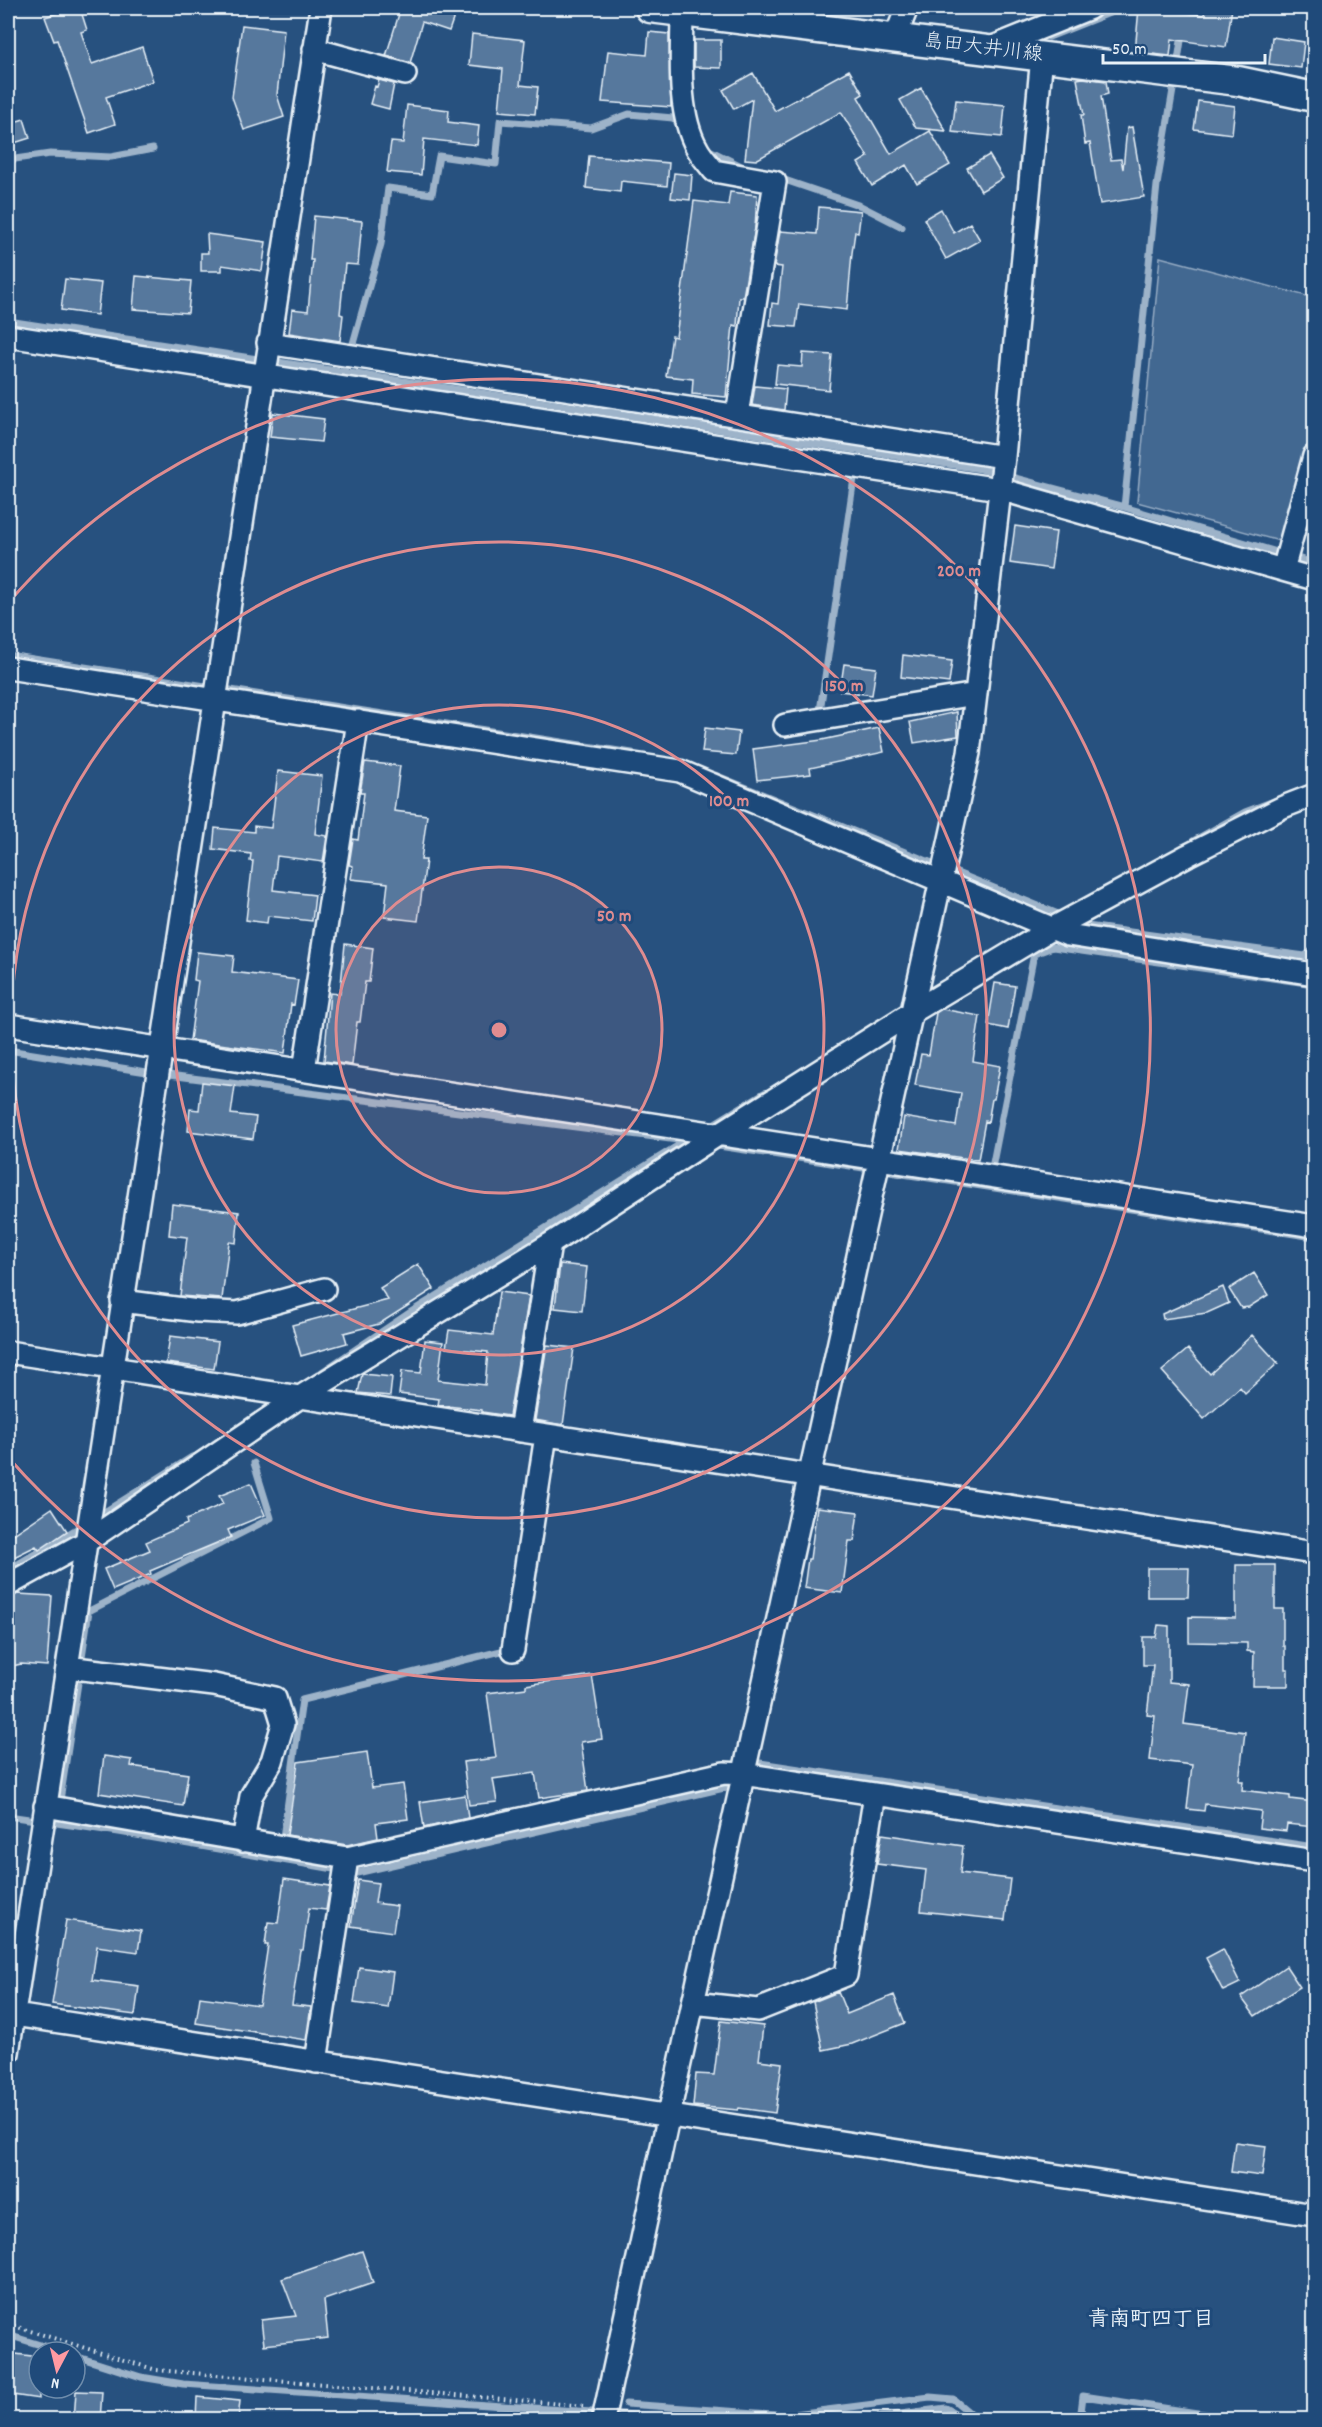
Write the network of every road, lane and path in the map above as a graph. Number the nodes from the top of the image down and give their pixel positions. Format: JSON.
{"nodes":[{"id":1,"x":321,"y":8,"type":"edge"},
{"id":2,"x":650,"y":8,"type":"edge"},
{"id":3,"x":907,"y":8,"type":"edge"},
{"id":4,"x":1090,"y":8,"type":"edge"},
{"id":5,"x":695,"y":11,"type":"edge"},
{"id":6,"x":784,"y":16,"type":"edge"},
{"id":7,"x":895,"y":38,"type":"junction"},
{"id":8,"x":314,"y":49,"type":"junction"},
{"id":9,"x":987,"y":49,"type":"junction"},
{"id":10,"x":1042,"y":56,"type":"junction"},
{"id":11,"x":405,"y":74,"type":"dead end"},
{"id":12,"x":1314,"y":97,"type":"edge"},
{"id":13,"x":8,"y":336,"type":"edge"},
{"id":14,"x":268,"y":343,"type":"junction"},
{"id":15,"x":263,"y":377,"type":"junction"},
{"id":16,"x":738,"y":415,"type":"junction"},
{"id":17,"x":1004,"y":456,"type":"junction"},
{"id":18,"x":1314,"y":456,"type":"edge"},
{"id":19,"x":999,"y":489,"type":"junction"},
{"id":20,"x":1283,"y":570,"type":"junction"},
{"id":21,"x":1314,"y":579,"type":"edge"},
{"id":22,"x":8,"y":668,"type":"edge"},
{"id":23,"x":976,"y":694,"type":"junction"},
{"id":24,"x":216,"y":699,"type":"junction"},
{"id":25,"x":358,"y":721,"type":"junction"},
{"id":26,"x":785,"y":725,"type":"dead end"},
{"id":27,"x":1314,"y":795,"type":"edge"},
{"id":28,"x":940,"y":882,"type":"junction"},
{"id":29,"x":1051,"y":928,"type":"junction"},
{"id":30,"x":1314,"y":974,"type":"edge"},
{"id":31,"x":911,"y":1013,"type":"junction"},
{"id":32,"x":8,"y":1025,"type":"edge"},
{"id":33,"x":162,"y":1049,"type":"junction"},
{"id":34,"x":304,"y":1070,"type":"junction"},
{"id":35,"x":719,"y":1134,"type":"junction"},
{"id":36,"x":880,"y":1158,"type":"junction"},
{"id":37,"x":1314,"y":1226,"type":"edge"},
{"id":38,"x":550,"y":1244,"type":"junction"},
{"id":39,"x":324,"y":1289,"type":"dead end"},
{"id":40,"x":122,"y":1301,"type":"junction"},
{"id":41,"x":8,"y":1352,"type":"edge"},
{"id":42,"x":112,"y":1368,"type":"junction"},
{"id":43,"x":300,"y":1397,"type":"junction"},
{"id":44,"x":520,"y":1431,"type":"junction"},
{"id":45,"x":546,"y":1434,"type":"junction"},
{"id":46,"x":810,"y":1475,"type":"junction"},
{"id":47,"x":86,"y":1542,"type":"junction"},
{"id":48,"x":1314,"y":1553,"type":"edge"},
{"id":49,"x":8,"y":1585,"type":"edge"},
{"id":50,"x":513,"y":1650,"type":"dead end"},
{"id":51,"x":66,"y":1667,"type":"junction"},
{"id":52,"x":743,"y":1774,"type":"junction"},
{"id":53,"x":875,"y":1794,"type":"junction"},
{"id":54,"x":45,"y":1806,"type":"junction"},
{"id":55,"x":243,"y":1840,"type":"junction"},
{"id":56,"x":347,"y":1858,"type":"junction"},
{"id":57,"x":1314,"y":1861,"type":"edge"},
{"id":58,"x":693,"y":2003,"type":"junction"},
{"id":59,"x":10,"y":2014,"type":"edge"},
{"id":60,"x":8,"y":2053,"type":"edge"},
{"id":61,"x":316,"y":2062,"type":"junction"},
{"id":62,"x":668,"y":2116,"type":"junction"},
{"id":63,"x":1314,"y":2215,"type":"edge"},
{"id":64,"x":8,"y":2324,"type":"edge"},
{"id":65,"x":604,"y":2414,"type":"edge"}],
"edges":[{"from":1,"to":8,"type":"street"},
{"from":2,"to":5,"type":"main road","name":"島田大井川線"},
{"from":3,"to":7,"type":"street"},
{"from":4,"to":9,"type":"street"},
{"from":5,"to":6,"type":"main road","name":"島田大井川線"},
{"from":5,"to":16,"type":"street"},
{"from":6,"to":7,"type":"main road","name":"島田大井川線"},
{"from":7,"to":9,"type":"main road","name":"島田大井川線"},
{"from":8,"to":11,"type":"street"},
{"from":8,"to":14,"type":"street"},
{"from":9,"to":10,"type":"main road","name":"島田大井川線"},
{"from":10,"to":12,"type":"main road","name":"島田大井川線"},
{"from":10,"to":17,"type":"street"},
{"from":13,"to":15,"type":"street"},
{"from":14,"to":15,"type":"street"},
{"from":14,"to":16,"type":"street"},
{"from":15,"to":19,"type":"street"},
{"from":15,"to":24,"type":"street"},
{"from":16,"to":17,"type":"street"},
{"from":17,"to":19,"type":"street"},
{"from":18,"to":20,"type":"street"},
{"from":19,"to":20,"type":"street"},
{"from":19,"to":23,"type":"street"},
{"from":20,"to":21,"type":"street"},
{"from":22,"to":24,"type":"street"},
{"from":23,"to":26,"type":"street"},
{"from":23,"to":28,"type":"street"},
{"from":24,"to":25,"type":"street"},
{"from":24,"to":33,"type":"street"},
{"from":25,"to":28,"type":"street"},
{"from":25,"to":34,"type":"street"},
{"from":27,"to":29,"type":"street"},
{"from":28,"to":29,"type":"street"},
{"from":28,"to":31,"type":"street"},
{"from":29,"to":30,"type":"street"},
{"from":29,"to":31,"type":"street"},
{"from":31,"to":35,"type":"street"},
{"from":31,"to":36,"type":"street"},
{"from":32,"to":33,"type":"street"},
{"from":33,"to":34,"type":"street"},
{"from":33,"to":40,"type":"street"},
{"from":34,"to":35,"type":"street"},
{"from":35,"to":36,"type":"street"},
{"from":35,"to":38,"type":"street"},
{"from":36,"to":37,"type":"street"},
{"from":36,"to":46,"type":"street"},
{"from":38,"to":43,"type":"street"},
{"from":38,"to":44,"type":"street"},
{"from":39,"to":40,"type":"street"},
{"from":40,"to":42,"type":"street"},
{"from":41,"to":42,"type":"street"},
{"from":42,"to":43,"type":"street"},
{"from":42,"to":47,"type":"street"},
{"from":43,"to":44,"type":"street"},
{"from":43,"to":47,"type":"street"},
{"from":44,"to":45,"type":"street"},
{"from":45,"to":46,"type":"street"},
{"from":45,"to":50,"type":"street"},
{"from":46,"to":48,"type":"street"},
{"from":46,"to":52,"type":"street"},
{"from":47,"to":49,"type":"street"},
{"from":47,"to":51,"type":"street"},
{"from":51,"to":54,"type":"street"},
{"from":51,"to":55,"type":"street"},
{"from":52,"to":53,"type":"street"},
{"from":52,"to":56,"type":"street"},
{"from":52,"to":58,"type":"street"},
{"from":53,"to":57,"type":"street"},
{"from":53,"to":58,"type":"street"},
{"from":54,"to":55,"type":"street"},
{"from":54,"to":59,"type":"street"},
{"from":55,"to":56,"type":"street"},
{"from":56,"to":61,"type":"street"},
{"from":58,"to":62,"type":"street"},
{"from":59,"to":60,"type":"street"},
{"from":59,"to":61,"type":"street"},
{"from":61,"to":62,"type":"street"},
{"from":62,"to":63,"type":"street"},
{"from":62,"to":65,"type":"street"},
{"from":64,"to":65,"type":"path"}]}
